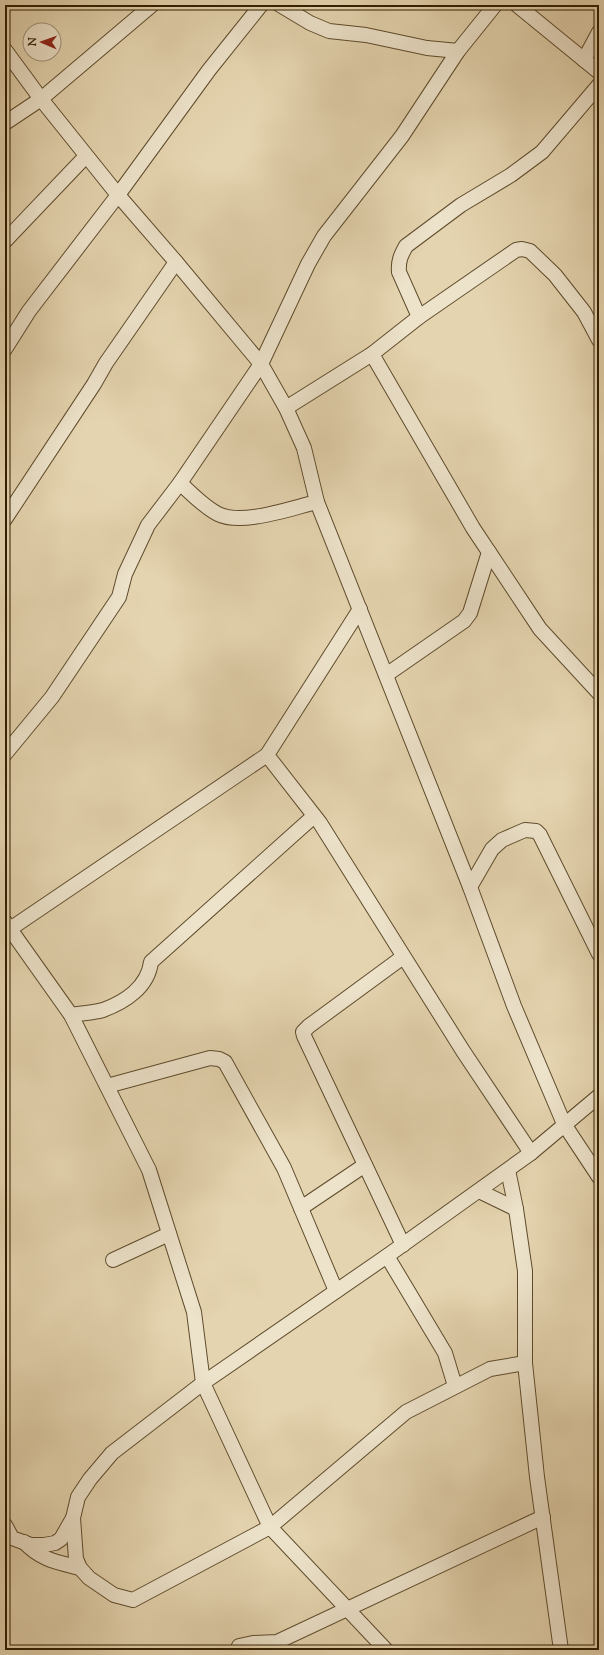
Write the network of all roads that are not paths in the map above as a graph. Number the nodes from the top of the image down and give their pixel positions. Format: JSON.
{"nodes":[{"id":1,"x":152,"y":5,"type":"edge"},
{"id":2,"x":261,"y":5,"type":"edge"},
{"id":3,"x":280,"y":5,"type":"edge"},
{"id":4,"x":495,"y":5,"type":"edge"},
{"id":5,"x":517,"y":5,"type":"edge"},
{"id":6,"x":599,"y":32,"type":"edge"},
{"id":7,"x":5,"y":50,"type":"edge"},
{"id":8,"x":458,"y":50,"type":"junction"},
{"id":9,"x":584,"y":60,"type":"junction"},
{"id":10,"x":599,"y":72,"type":"edge"},
{"id":11,"x":599,"y":85,"type":"edge"},
{"id":12,"x":41,"y":99,"type":"junction"},
{"id":13,"x":5,"y":123,"type":"edge"},
{"id":14,"x":86,"y":156,"type":"junction"},
{"id":15,"x":118,"y":195,"type":"junction"},
{"id":16,"x":5,"y":241,"type":"edge"},
{"id":17,"x":176,"y":262,"type":"junction"},
{"id":18,"x":419,"y":317,"type":"junction"},
{"id":19,"x":599,"y":340,"type":"edge"},
{"id":20,"x":5,"y":349,"type":"edge"},
{"id":21,"x":372,"y":354,"type":"junction"},
{"id":22,"x":261,"y":364,"type":"junction"},
{"id":23,"x":286,"y":408,"type":"junction"},
{"id":24,"x":180,"y":483,"type":"junction"},
{"id":25,"x":317,"y":502,"type":"junction"},
{"id":26,"x":5,"y":519,"type":"edge"},
{"id":27,"x":489,"y":552,"type":"junction"},
{"id":28,"x":360,"y":609,"type":"junction"},
{"id":29,"x":386,"y":676,"type":"junction"},
{"id":30,"x":599,"y":693,"type":"edge"},
{"id":31,"x":5,"y":754,"type":"edge"},
{"id":32,"x":267,"y":755,"type":"junction"},
{"id":33,"x":314,"y":816,"type":"junction"},
{"id":34,"x":470,"y":887,"type":"junction"},
{"id":35,"x":7,"y":925,"type":"edge"},
{"id":36,"x":599,"y":954,"type":"edge"},
{"id":37,"x":403,"y":957,"type":"junction"},
{"id":38,"x":71,"y":1015,"type":"junction"},
{"id":39,"x":107,"y":1086,"type":"junction"},
{"id":40,"x":599,"y":1096,"type":"edge"},
{"id":41,"x":564,"y":1124,"type":"junction"},
{"id":42,"x":531,"y":1153,"type":"junction"},
{"id":43,"x":365,"y":1165,"type":"junction"},
{"id":44,"x":508,"y":1170,"type":"junction"},
{"id":45,"x":599,"y":1177,"type":"edge"},
{"id":46,"x":479,"y":1191,"type":"junction"},
{"id":47,"x":301,"y":1208,"type":"junction"},
{"id":48,"x":516,"y":1209,"type":"junction"},
{"id":49,"x":170,"y":1234,"type":"junction"},
{"id":50,"x":403,"y":1245,"type":"junction"},
{"id":51,"x":387,"y":1256,"type":"junction"},
{"id":52,"x":113,"y":1260,"type":"dead end"},
{"id":53,"x":336,"y":1291,"type":"junction"},
{"id":54,"x":525,"y":1363,"type":"junction"},
{"id":55,"x":203,"y":1383,"type":"junction"},
{"id":56,"x":455,"y":1386,"type":"junction"},
{"id":57,"x":543,"y":1517,"type":"junction"},
{"id":58,"x":74,"y":1518,"type":"junction"},
{"id":59,"x":5,"y":1525,"type":"edge"},
{"id":60,"x":270,"y":1527,"type":"junction"},
{"id":61,"x":13,"y":1540,"type":"edge"},
{"id":62,"x":80,"y":1568,"type":"junction"},
{"id":63,"x":347,"y":1609,"type":"junction"},
{"id":64,"x":238,"y":1646,"type":"dead end"},
{"id":65,"x":386,"y":1650,"type":"edge"},
{"id":66,"x":561,"y":1650,"type":"edge"}],
"edges":[{"from":1,"to":12,"type":"street"},
{"from":2,"to":15,"type":"street"},
{"from":3,"to":8,"type":"street"},
{"from":4,"to":8,"type":"street"},
{"from":5,"to":9,"type":"street"},
{"from":6,"to":9,"type":"street"},
{"from":7,"to":12,"type":"street"},
{"from":8,"to":22,"type":"street"},
{"from":9,"to":10,"type":"street"},
{"from":11,"to":18,"type":"street"},
{"from":12,"to":13,"type":"street"},
{"from":12,"to":14,"type":"street"},
{"from":14,"to":15,"type":"street"},
{"from":14,"to":16,"type":"street"},
{"from":15,"to":17,"type":"street"},
{"from":15,"to":20,"type":"street"},
{"from":17,"to":22,"type":"street"},
{"from":17,"to":26,"type":"street"},
{"from":18,"to":19,"type":"street"},
{"from":18,"to":21,"type":"street"},
{"from":21,"to":23,"type":"street"},
{"from":21,"to":27,"type":"street"},
{"from":22,"to":23,"type":"street"},
{"from":22,"to":24,"type":"street"},
{"from":23,"to":25,"type":"street"},
{"from":24,"to":25,"type":"street"},
{"from":24,"to":31,"type":"street"},
{"from":25,"to":28,"type":"street"},
{"from":27,"to":29,"type":"street"},
{"from":27,"to":30,"type":"street"},
{"from":28,"to":29,"type":"street"},
{"from":28,"to":32,"type":"street"},
{"from":29,"to":34,"type":"street"},
{"from":32,"to":33,"type":"street"},
{"from":32,"to":35,"type":"street"},
{"from":33,"to":37,"type":"street"},
{"from":33,"to":38,"type":"street"},
{"from":34,"to":36,"type":"street"},
{"from":34,"to":41,"type":"street"},
{"from":35,"to":38,"type":"street"},
{"from":37,"to":42,"type":"street"},
{"from":37,"to":43,"type":"street"},
{"from":38,"to":39,"type":"street"},
{"from":39,"to":47,"type":"street"},
{"from":39,"to":49,"type":"street"},
{"from":40,"to":41,"type":"street"},
{"from":41,"to":42,"type":"street"},
{"from":41,"to":45,"type":"street"},
{"from":42,"to":44,"type":"street"},
{"from":43,"to":47,"type":"street"},
{"from":43,"to":50,"type":"street"},
{"from":44,"to":46,"type":"street"},
{"from":44,"to":48,"type":"street"},
{"from":46,"to":48,"type":"street"},
{"from":46,"to":50,"type":"street"},
{"from":47,"to":53,"type":"street"},
{"from":48,"to":54,"type":"street"},
{"from":49,"to":52,"type":"street"},
{"from":49,"to":55,"type":"street"},
{"from":50,"to":51,"type":"street"},
{"from":51,"to":53,"type":"street"},
{"from":51,"to":56,"type":"street"},
{"from":53,"to":55,"type":"street"},
{"from":54,"to":56,"type":"street"},
{"from":54,"to":57,"type":"street"},
{"from":55,"to":58,"type":"street"},
{"from":55,"to":60,"type":"street"},
{"from":56,"to":60,"type":"street"},
{"from":57,"to":63,"type":"street"},
{"from":57,"to":66,"type":"street"},
{"from":58,"to":61,"type":"street"},
{"from":58,"to":62,"type":"street"},
{"from":59,"to":61,"type":"street"},
{"from":60,"to":62,"type":"street"},
{"from":60,"to":63,"type":"street"},
{"from":61,"to":62,"type":"street"},
{"from":63,"to":64,"type":"street"},
{"from":63,"to":65,"type":"street"}]}
